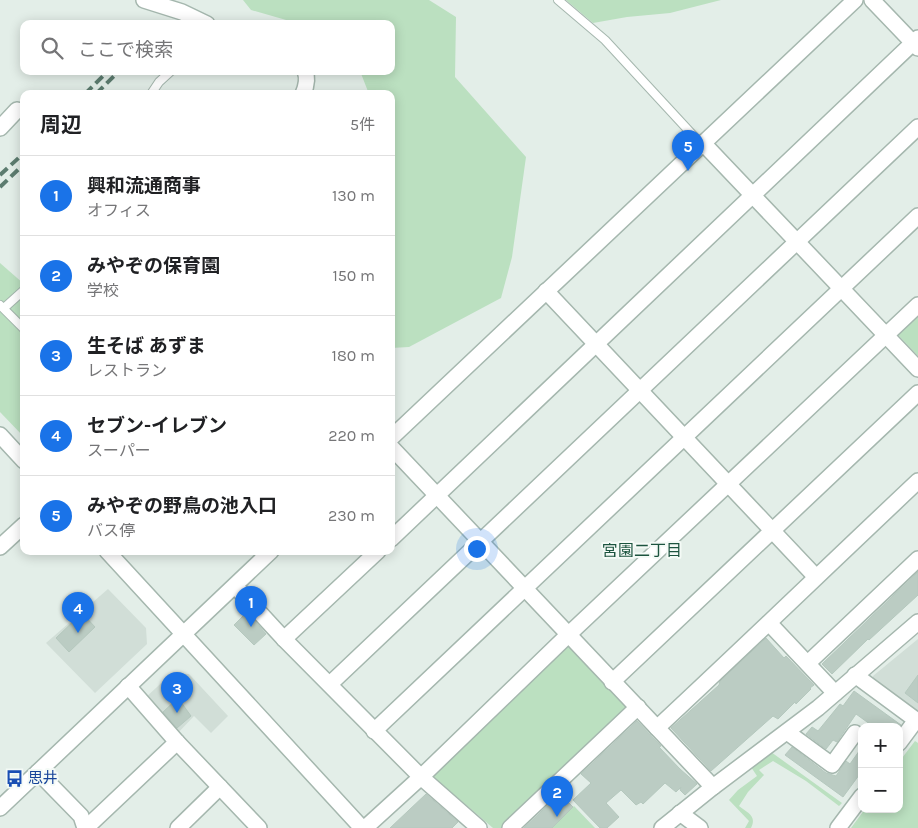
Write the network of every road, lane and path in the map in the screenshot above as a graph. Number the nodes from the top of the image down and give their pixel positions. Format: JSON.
{"nodes":[{"id":1,"x":144,"y":0,"type":"edge"},
{"id":2,"x":558,"y":0,"type":"edge"},
{"id":3,"x":855,"y":0,"type":"edge"},
{"id":4,"x":872,"y":0,"type":"edge"},
{"id":5,"x":199,"y":20,"type":"edge"},
{"id":6,"x":916,"y":43,"type":"edge"},
{"id":7,"x":167,"y":75,"type":"edge"},
{"id":8,"x":306,"y":75,"type":"edge"},
{"id":9,"x":154,"y":90,"type":"edge"},
{"id":10,"x":305,"y":90,"type":"edge"},
{"id":11,"x":17,"y":110,"type":"dead end"},
{"id":12,"x":2,"y":123,"type":"edge"},
{"id":13,"x":918,"y":127,"type":"edge"},
{"id":14,"x":703,"y":144,"type":"junction"},
{"id":15,"x":753,"y":196,"type":"junction"},
{"id":16,"x":918,"y":216,"type":"edge"},
{"id":17,"x":798,"y":242,"type":"junction"},
{"id":18,"x":842,"y":289,"type":"junction"},
{"id":19,"x":546,"y":292,"type":"junction"},
{"id":20,"x":20,"y":293,"type":"edge"},
{"id":21,"x":918,"y":305,"type":"edge"},
{"id":22,"x":2,"y":307,"type":"edge"},
{"id":23,"x":20,"y":325,"type":"edge"},
{"id":24,"x":886,"y":335,"type":"junction"},
{"id":25,"x":595,"y":344,"type":"junction"},
{"id":26,"x":918,"y":369,"type":"edge"},
{"id":27,"x":639,"y":391,"type":"junction"},
{"id":28,"x":918,"y":393,"type":"edge"},
{"id":29,"x":395,"y":434,"type":"edge"},
{"id":30,"x":0,"y":435,"type":"edge"},
{"id":31,"x":684,"y":437,"type":"junction"},
{"id":32,"x":395,"y":451,"type":"edge"},
{"id":33,"x":20,"y":457,"type":"edge"},
{"id":34,"x":918,"y":481,"type":"edge"},
{"id":35,"x":728,"y":484,"type":"junction"},
{"id":36,"x":437,"y":496,"type":"junction"},
{"id":37,"x":20,"y":529,"type":"edge"},
{"id":38,"x":771,"y":530,"type":"junction"},
{"id":39,"x":395,"y":535,"type":"edge"},
{"id":40,"x":481,"y":540,"type":"junction"},
{"id":41,"x":0,"y":547,"type":"edge"},
{"id":42,"x":114,"y":555,"type":"edge"},
{"id":43,"x":263,"y":555,"type":"edge"},
{"id":44,"x":374,"y":555,"type":"edge"},
{"id":45,"x":918,"y":559,"type":"edge"},
{"id":46,"x":816,"y":577,"type":"junction"},
{"id":47,"x":235,"y":586,"type":"junction"},
{"id":48,"x":524,"y":588,"type":"junction"},
{"id":49,"x":918,"y":622,"type":"edge"},
{"id":50,"x":769,"y":624,"type":"junction"},
{"id":51,"x":184,"y":634,"type":"junction"},
{"id":52,"x":568,"y":635,"type":"junction"},
{"id":53,"x":284,"y":639,"type":"junction"},
{"id":54,"x":808,"y":664,"type":"junction"},
{"id":55,"x":855,"y":675,"type":"junction"},
{"id":56,"x":612,"y":682,"type":"junction"},
{"id":57,"x":330,"y":684,"type":"junction"},
{"id":58,"x":128,"y":686,"type":"junction"},
{"id":59,"x":835,"y":693,"type":"junction"},
{"id":60,"x":638,"y":707,"type":"junction"},
{"id":61,"x":657,"y":728,"type":"junction"},
{"id":62,"x":374,"y":731,"type":"junction"},
{"id":63,"x":787,"y":732,"type":"junction"},
{"id":64,"x":855,"y":733,"type":"dead end"},
{"id":65,"x":903,"y":738,"type":"edge"},
{"id":66,"x":177,"y":742,"type":"junction"},
{"id":67,"x":38,"y":772,"type":"junction"},
{"id":68,"x":421,"y":777,"type":"junction"},
{"id":69,"x":220,"y":787,"type":"junction"},
{"id":70,"x":713,"y":787,"type":"junction"},
{"id":71,"x":858,"y":801,"type":"edge"},
{"id":72,"x":0,"y":808,"type":"edge"},
{"id":73,"x":680,"y":813,"type":"junction"},
{"id":74,"x":86,"y":828,"type":"edge"},
{"id":75,"x":178,"y":828,"type":"edge"},
{"id":76,"x":259,"y":828,"type":"edge"},
{"id":77,"x":363,"y":828,"type":"edge"},
{"id":78,"x":479,"y":828,"type":"edge"},
{"id":79,"x":510,"y":828,"type":"edge"},
{"id":80,"x":662,"y":828,"type":"edge"},
{"id":81,"x":700,"y":828,"type":"edge"},
{"id":82,"x":838,"y":828,"type":"edge"}],
"edges":[{"from":1,"to":5,"type":"street"},
{"from":2,"to":14,"type":"lane"},
{"from":3,"to":14,"type":"street"},
{"from":4,"to":6,"type":"street"},
{"from":6,"to":15,"type":"street"},
{"from":7,"to":9,"type":"lane"},
{"from":8,"to":10,"type":"street"},
{"from":11,"to":12,"type":"street"},
{"from":13,"to":17,"type":"street"},
{"from":14,"to":15,"type":"street"},
{"from":14,"to":19,"type":"street"},
{"from":15,"to":17,"type":"street"},
{"from":15,"to":25,"type":"street"},
{"from":16,"to":18,"type":"street"},
{"from":17,"to":18,"type":"street"},
{"from":17,"to":27,"type":"street"},
{"from":18,"to":24,"type":"street"},
{"from":18,"to":31,"type":"street"},
{"from":19,"to":25,"type":"street"},
{"from":19,"to":29,"type":"street"},
{"from":20,"to":22,"type":"lane"},
{"from":21,"to":24,"type":"street"},
{"from":22,"to":23,"type":"lane"},
{"from":24,"to":26,"type":"street"},
{"from":24,"to":35,"type":"street"},
{"from":25,"to":27,"type":"street"},
{"from":25,"to":36,"type":"street"},
{"from":27,"to":31,"type":"street"},
{"from":27,"to":40,"type":"street"},
{"from":28,"to":38,"type":"street"},
{"from":30,"to":33,"type":"street"},
{"from":31,"to":35,"type":"street"},
{"from":31,"to":48,"type":"street"},
{"from":32,"to":36,"type":"street"},
{"from":34,"to":46,"type":"street"},
{"from":35,"to":38,"type":"street"},
{"from":35,"to":52,"type":"street"},
{"from":36,"to":39,"type":"street"},
{"from":36,"to":40,"type":"street"},
{"from":37,"to":41,"type":"street"},
{"from":38,"to":46,"type":"street"},
{"from":38,"to":56,"type":"street"},
{"from":40,"to":48,"type":"street"},
{"from":40,"to":57,"type":"street"},
{"from":42,"to":51,"type":"street"},
{"from":43,"to":47,"type":"street"},
{"from":44,"to":53,"type":"street"},
{"from":45,"to":54,"type":"street"},
{"from":46,"to":50,"type":"street"},
{"from":47,"to":51,"type":"street"},
{"from":47,"to":53,"type":"street"},
{"from":48,"to":52,"type":"street"},
{"from":48,"to":62,"type":"street"},
{"from":49,"to":55,"type":"street"},
{"from":50,"to":54,"type":"street"},
{"from":50,"to":61,"type":"street"},
{"from":51,"to":58,"type":"street"},
{"from":51,"to":77,"type":"street"},
{"from":52,"to":56,"type":"street"},
{"from":52,"to":68,"type":"street"},
{"from":53,"to":57,"type":"street"},
{"from":54,"to":59,"type":"street"},
{"from":55,"to":59,"type":"street"},
{"from":55,"to":65,"type":"street"},
{"from":56,"to":60,"type":"street"},
{"from":57,"to":62,"type":"street"},
{"from":58,"to":66,"type":"street"},
{"from":58,"to":67,"type":"street"},
{"from":59,"to":63,"type":"street"},
{"from":60,"to":61,"type":"street"},
{"from":60,"to":79,"type":"street"},
{"from":61,"to":70,"type":"street"},
{"from":62,"to":68,"type":"street"},
{"from":63,"to":64,"type":"street"},
{"from":63,"to":70,"type":"street"},
{"from":66,"to":69,"type":"street"},
{"from":66,"to":74,"type":"street"},
{"from":67,"to":72,"type":"street"},
{"from":67,"to":74,"type":"street"},
{"from":68,"to":77,"type":"street"},
{"from":68,"to":78,"type":"street"},
{"from":69,"to":75,"type":"street"},
{"from":69,"to":76,"type":"street"},
{"from":70,"to":73,"type":"street"},
{"from":71,"to":82,"type":"street"},
{"from":73,"to":80,"type":"street"},
{"from":73,"to":81,"type":"street"}]}
